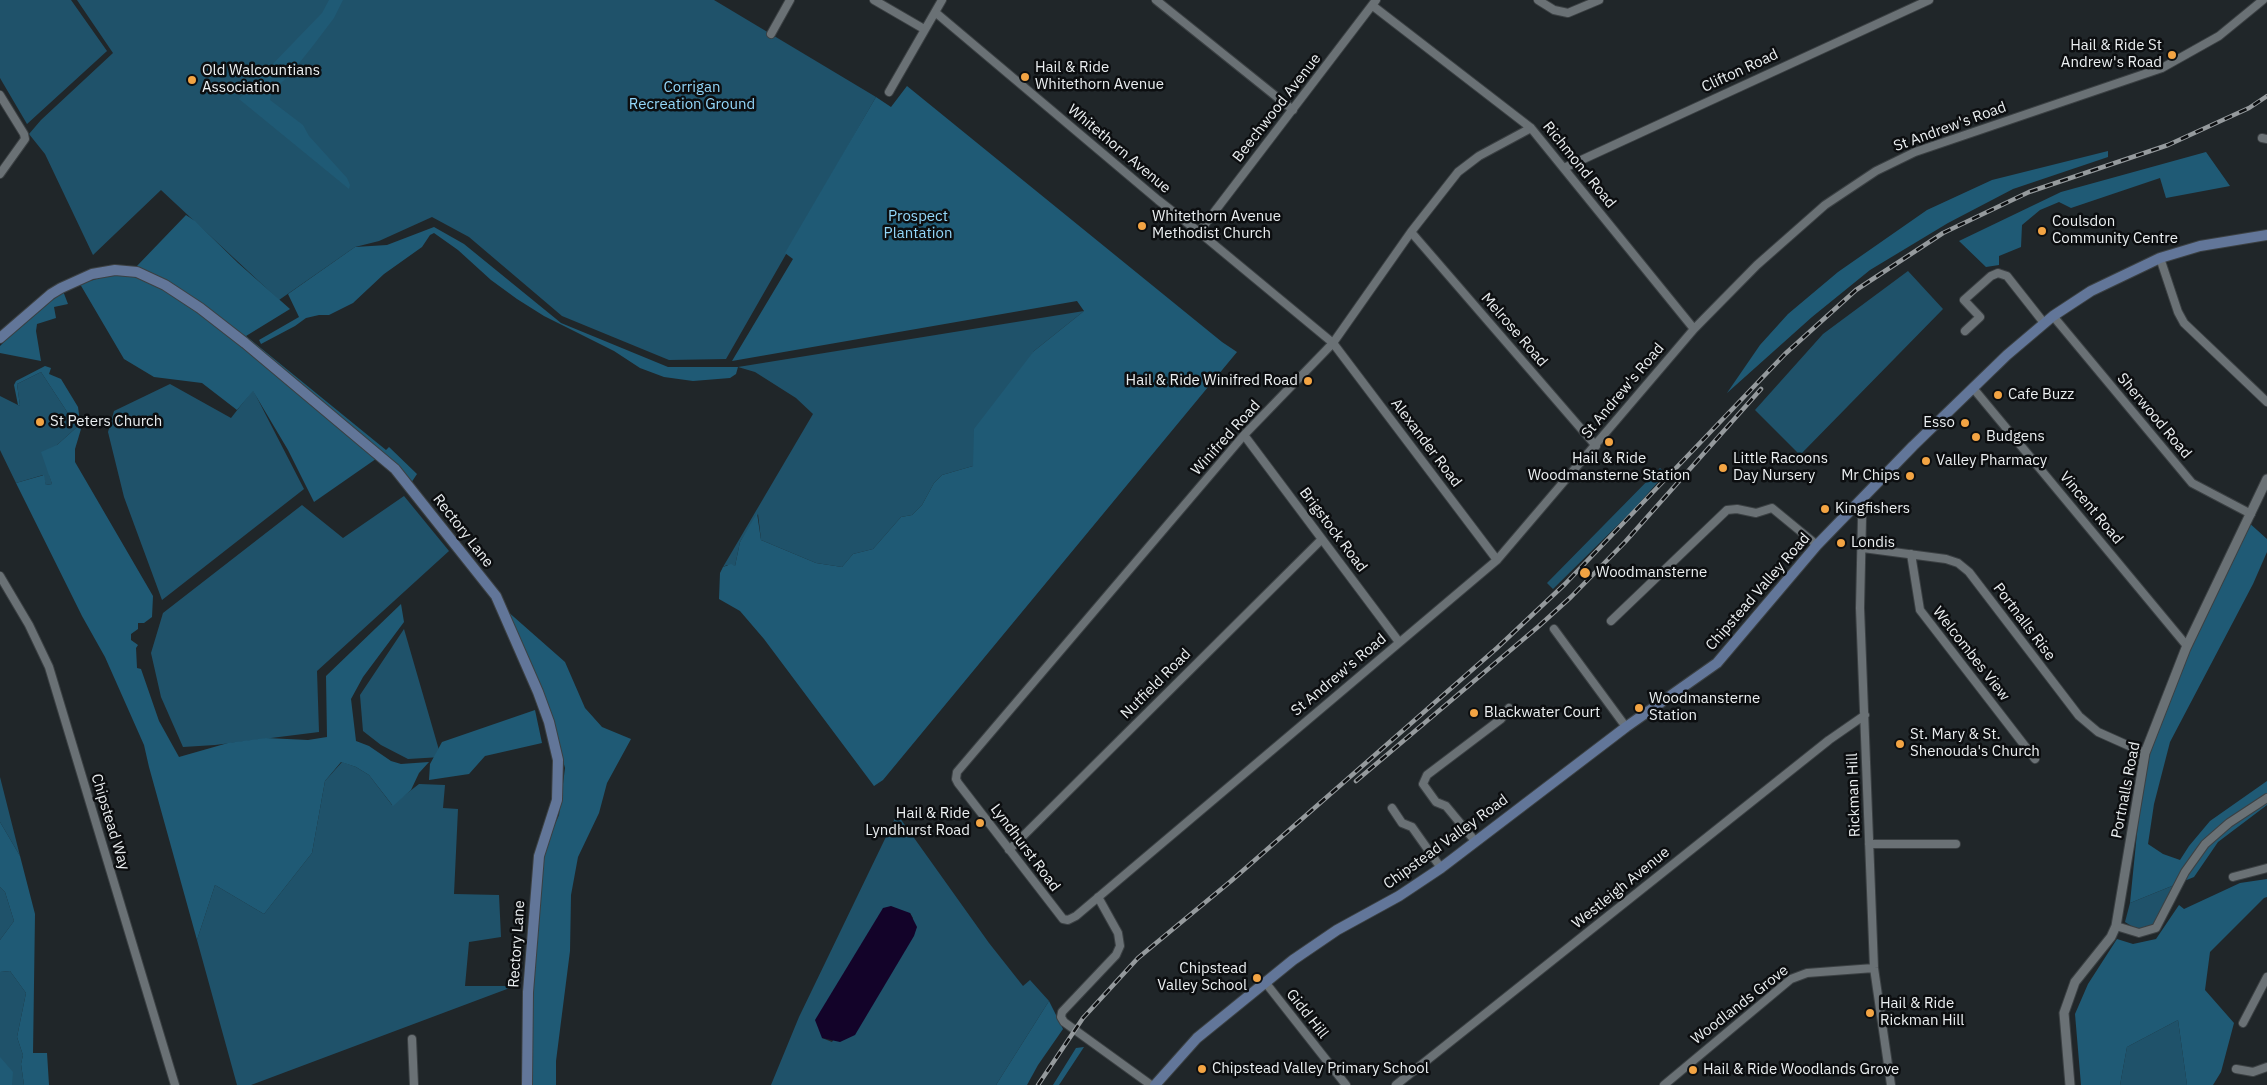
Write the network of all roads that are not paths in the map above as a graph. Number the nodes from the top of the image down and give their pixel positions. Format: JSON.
{"nodes":[{"id":1,"x":790,"y":0,"type":"edge"},
{"id":2,"x":874,"y":0,"type":"edge"},
{"id":3,"x":942,"y":0,"type":"edge"},
{"id":4,"x":1156,"y":0,"type":"edge"},
{"id":5,"x":1538,"y":0,"type":"edge"},
{"id":6,"x":1599,"y":0,"type":"edge"},
{"id":7,"x":1928,"y":0,"type":"edge"},
{"id":8,"x":2263,"y":0,"type":"edge"},
{"id":9,"x":1589,"y":2,"type":"edge"},
{"id":10,"x":1374,"y":3,"type":"edge"},
{"id":11,"x":935,"y":12,"type":"junction"},
{"id":12,"x":924,"y":29,"type":"junction"},
{"id":13,"x":771,"y":34,"type":"dead end"},
{"id":14,"x":889,"y":92,"type":"dead end"},
{"id":15,"x":0,"y":94,"type":"edge"},
{"id":16,"x":1293,"y":110,"type":"junction"},
{"id":17,"x":1531,"y":128,"type":"junction"},
{"id":18,"x":1564,"y":168,"type":"junction"},
{"id":19,"x":0,"y":174,"type":"edge"},
{"id":20,"x":1199,"y":232,"type":"junction"},
{"id":21,"x":1411,"y":232,"type":"junction"},
{"id":22,"x":2267,"y":235,"type":"edge"},
{"id":23,"x":2160,"y":258,"type":"junction"},
{"id":24,"x":2053,"y":316,"type":"junction"},
{"id":25,"x":2044,"y":323,"type":"junction"},
{"id":26,"x":1694,"y":328,"type":"junction"},
{"id":27,"x":1965,"y":331,"type":"dead end"},
{"id":28,"x":0,"y":338,"type":"edge"},
{"id":29,"x":1333,"y":343,"type":"junction"},
{"id":30,"x":1973,"y":388,"type":"junction"},
{"id":31,"x":2267,"y":402,"type":"edge"},
{"id":32,"x":1244,"y":435,"type":"junction"},
{"id":33,"x":1596,"y":446,"type":"junction"},
{"id":34,"x":2267,"y":479,"type":"edge"},
{"id":35,"x":1855,"y":506,"type":"junction"},
{"id":36,"x":2251,"y":514,"type":"junction"},
{"id":37,"x":1322,"y":538,"type":"junction"},
{"id":38,"x":1817,"y":545,"type":"junction"},
{"id":39,"x":1863,"y":548,"type":"junction"},
{"id":40,"x":1911,"y":554,"type":"junction"},
{"id":41,"x":1497,"y":560,"type":"junction"},
{"id":42,"x":0,"y":576,"type":"edge"},
{"id":43,"x":1610,"y":621,"type":"dead end"},
{"id":44,"x":1554,"y":629,"type":"dead end"},
{"id":45,"x":1399,"y":642,"type":"junction"},
{"id":46,"x":2187,"y":646,"type":"junction"},
{"id":47,"x":1509,"y":708,"type":"dead end"},
{"id":48,"x":1865,"y":715,"type":"junction"},
{"id":49,"x":1626,"y":727,"type":"junction"},
{"id":50,"x":2145,"y":752,"type":"junction"},
{"id":51,"x":2035,"y":759,"type":"dead end"},
{"id":52,"x":958,"y":782,"type":"joint"},
{"id":53,"x":2267,"y":798,"type":"edge"},
{"id":54,"x":1392,"y":808,"type":"dead end"},
{"id":55,"x":1475,"y":841,"type":"junction"},
{"id":56,"x":1869,"y":844,"type":"junction"},
{"id":57,"x":1956,"y":844,"type":"dead end"},
{"id":58,"x":1009,"y":850,"type":"junction"},
{"id":59,"x":1441,"y":868,"type":"junction"},
{"id":60,"x":2267,"y":868,"type":"edge"},
{"id":61,"x":2233,"y":877,"type":"dead end"},
{"id":62,"x":1098,"y":897,"type":"junction"},
{"id":63,"x":1076,"y":916,"type":"joint"},
{"id":64,"x":2116,"y":926,"type":"junction"},
{"id":65,"x":1874,"y":968,"type":"junction"},
{"id":66,"x":2267,"y":977,"type":"edge"},
{"id":67,"x":1265,"y":982,"type":"junction"},
{"id":68,"x":2243,"y":1024,"type":"dead end"},
{"id":69,"x":412,"y":1040,"type":"dead end"},
{"id":70,"x":2267,"y":1067,"type":"edge"},
{"id":71,"x":2236,"y":1069,"type":"dead end"},
{"id":72,"x":175,"y":1085,"type":"edge"},
{"id":73,"x":414,"y":1085,"type":"edge"},
{"id":74,"x":527,"y":1085,"type":"edge"},
{"id":75,"x":1151,"y":1085,"type":"edge"},
{"id":76,"x":1155,"y":1085,"type":"edge"},
{"id":77,"x":1346,"y":1085,"type":"edge"},
{"id":78,"x":1396,"y":1085,"type":"edge"},
{"id":79,"x":1664,"y":1085,"type":"edge"},
{"id":80,"x":1891,"y":1085,"type":"edge"},
{"id":81,"x":2070,"y":1085,"type":"edge"}],
"edges":[{"from":1,"to":13,"type":"street"},
{"from":2,"to":12,"type":"street"},
{"from":3,"to":11,"type":"street"},
{"from":4,"to":16,"type":"street"},
{"from":5,"to":9,"type":"street"},
{"from":6,"to":9,"type":"street"},
{"from":7,"to":18,"type":"street","name":"Clifton Road"},
{"from":8,"to":26,"type":"street","name":"St Andrew's Road"},
{"from":10,"to":16,"type":"street","name":"Beechwood Avenue"},
{"from":10,"to":17,"type":"street","name":"Richmond Road"},
{"from":11,"to":12,"type":"street"},
{"from":11,"to":20,"type":"street","name":"Whitethorn Avenue"},
{"from":12,"to":14,"type":"street"},
{"from":15,"to":19,"type":"street"},
{"from":16,"to":20,"type":"street","name":"Beechwood Avenue"},
{"from":17,"to":18,"type":"street","name":"Richmond Road"},
{"from":17,"to":21,"type":"street","name":"Winifred Road"},
{"from":18,"to":26,"type":"street","name":"Richmond Road"},
{"from":20,"to":29,"type":"street","name":"Whitethorn Avenue"},
{"from":21,"to":29,"type":"street","name":"Winifred Road"},
{"from":21,"to":33,"type":"street","name":"Melrose Road"},
{"from":22,"to":23,"type":"main road","name":"Chipstead Valley Road"},
{"from":23,"to":24,"type":"main road","name":"Chipstead Valley Road"},
{"from":23,"to":31,"type":"street"},
{"from":24,"to":25,"type":"main road","name":"Chipstead Valley Road"},
{"from":24,"to":36,"type":"street","name":"Sherwood Road"},
{"from":25,"to":27,"type":"street"},
{"from":25,"to":30,"type":"main road","name":"Chipstead Valley Road"},
{"from":26,"to":33,"type":"street","name":"St Andrew's Road"},
{"from":28,"to":74,"type":"main road","name":"Rectory Lane"},
{"from":29,"to":32,"type":"street","name":"Winifred Road"},
{"from":29,"to":41,"type":"street","name":"Alexander Road"},
{"from":30,"to":35,"type":"main road","name":"Chipstead Valley Road"},
{"from":30,"to":46,"type":"street","name":"Vincent Road"},
{"from":32,"to":37,"type":"street","name":"Brigstock Road"},
{"from":32,"to":52,"type":"street","name":"Winifred Road"},
{"from":33,"to":41,"type":"street","name":"St Andrew's Road"},
{"from":34,"to":36,"type":"street","name":"Portnalls Road"},
{"from":35,"to":38,"type":"main road","name":"Chipstead Valley Road"},
{"from":35,"to":39,"type":"street","name":"Rickman Hill"},
{"from":36,"to":46,"type":"street","name":"Portnalls Road"},
{"from":37,"to":45,"type":"street","name":"Brigstock Road"},
{"from":37,"to":58,"type":"street","name":"Nutfield Road"},
{"from":38,"to":43,"type":"street"},
{"from":38,"to":49,"type":"main road","name":"Chipstead Valley Road"},
{"from":39,"to":40,"type":"street","name":"Portnalls Rise"},
{"from":39,"to":48,"type":"street","name":"Rickman Hill"},
{"from":40,"to":50,"type":"street","name":"Portnalls Rise"},
{"from":40,"to":51,"type":"street","name":"Welcombes View"},
{"from":41,"to":45,"type":"street","name":"St Andrew's Road"},
{"from":42,"to":72,"type":"street","name":"Chipstead Way"},
{"from":44,"to":49,"type":"street"},
{"from":45,"to":62,"type":"street","name":"St Andrew's Road"},
{"from":46,"to":50,"type":"street","name":"Portnalls Road"},
{"from":47,"to":55,"type":"street"},
{"from":48,"to":56,"type":"street","name":"Rickman Hill"},
{"from":48,"to":78,"type":"street","name":"Westleigh Avenue"},
{"from":49,"to":55,"type":"main road","name":"Chipstead Valley Road"},
{"from":50,"to":64,"type":"street","name":"Portnalls Road"},
{"from":52,"to":58,"type":"street","name":"Lyndhurst Road"},
{"from":53,"to":64,"type":"street"},
{"from":54,"to":59,"type":"street"},
{"from":55,"to":59,"type":"main road","name":"Chipstead Valley Road"},
{"from":56,"to":57,"type":"street"},
{"from":56,"to":65,"type":"street","name":"Rickman Hill"},
{"from":58,"to":63,"type":"street","name":"Lyndhurst Road"},
{"from":59,"to":67,"type":"main road","name":"Chipstead Valley Road"},
{"from":60,"to":61,"type":"street"},
{"from":62,"to":63,"type":"street","name":"St Andrew's Road"},
{"from":62,"to":75,"type":"street"},
{"from":64,"to":81,"type":"street","name":"Portnalls Road"},
{"from":65,"to":79,"type":"street","name":"Woodlands Grove"},
{"from":65,"to":80,"type":"street","name":"Rickman Hill"},
{"from":66,"to":68,"type":"street"},
{"from":67,"to":76,"type":"main road","name":"Chipstead Valley Road"},
{"from":67,"to":77,"type":"street","name":"Gidd Hill"},
{"from":69,"to":73,"type":"street"},
{"from":70,"to":71,"type":"street"}]}
